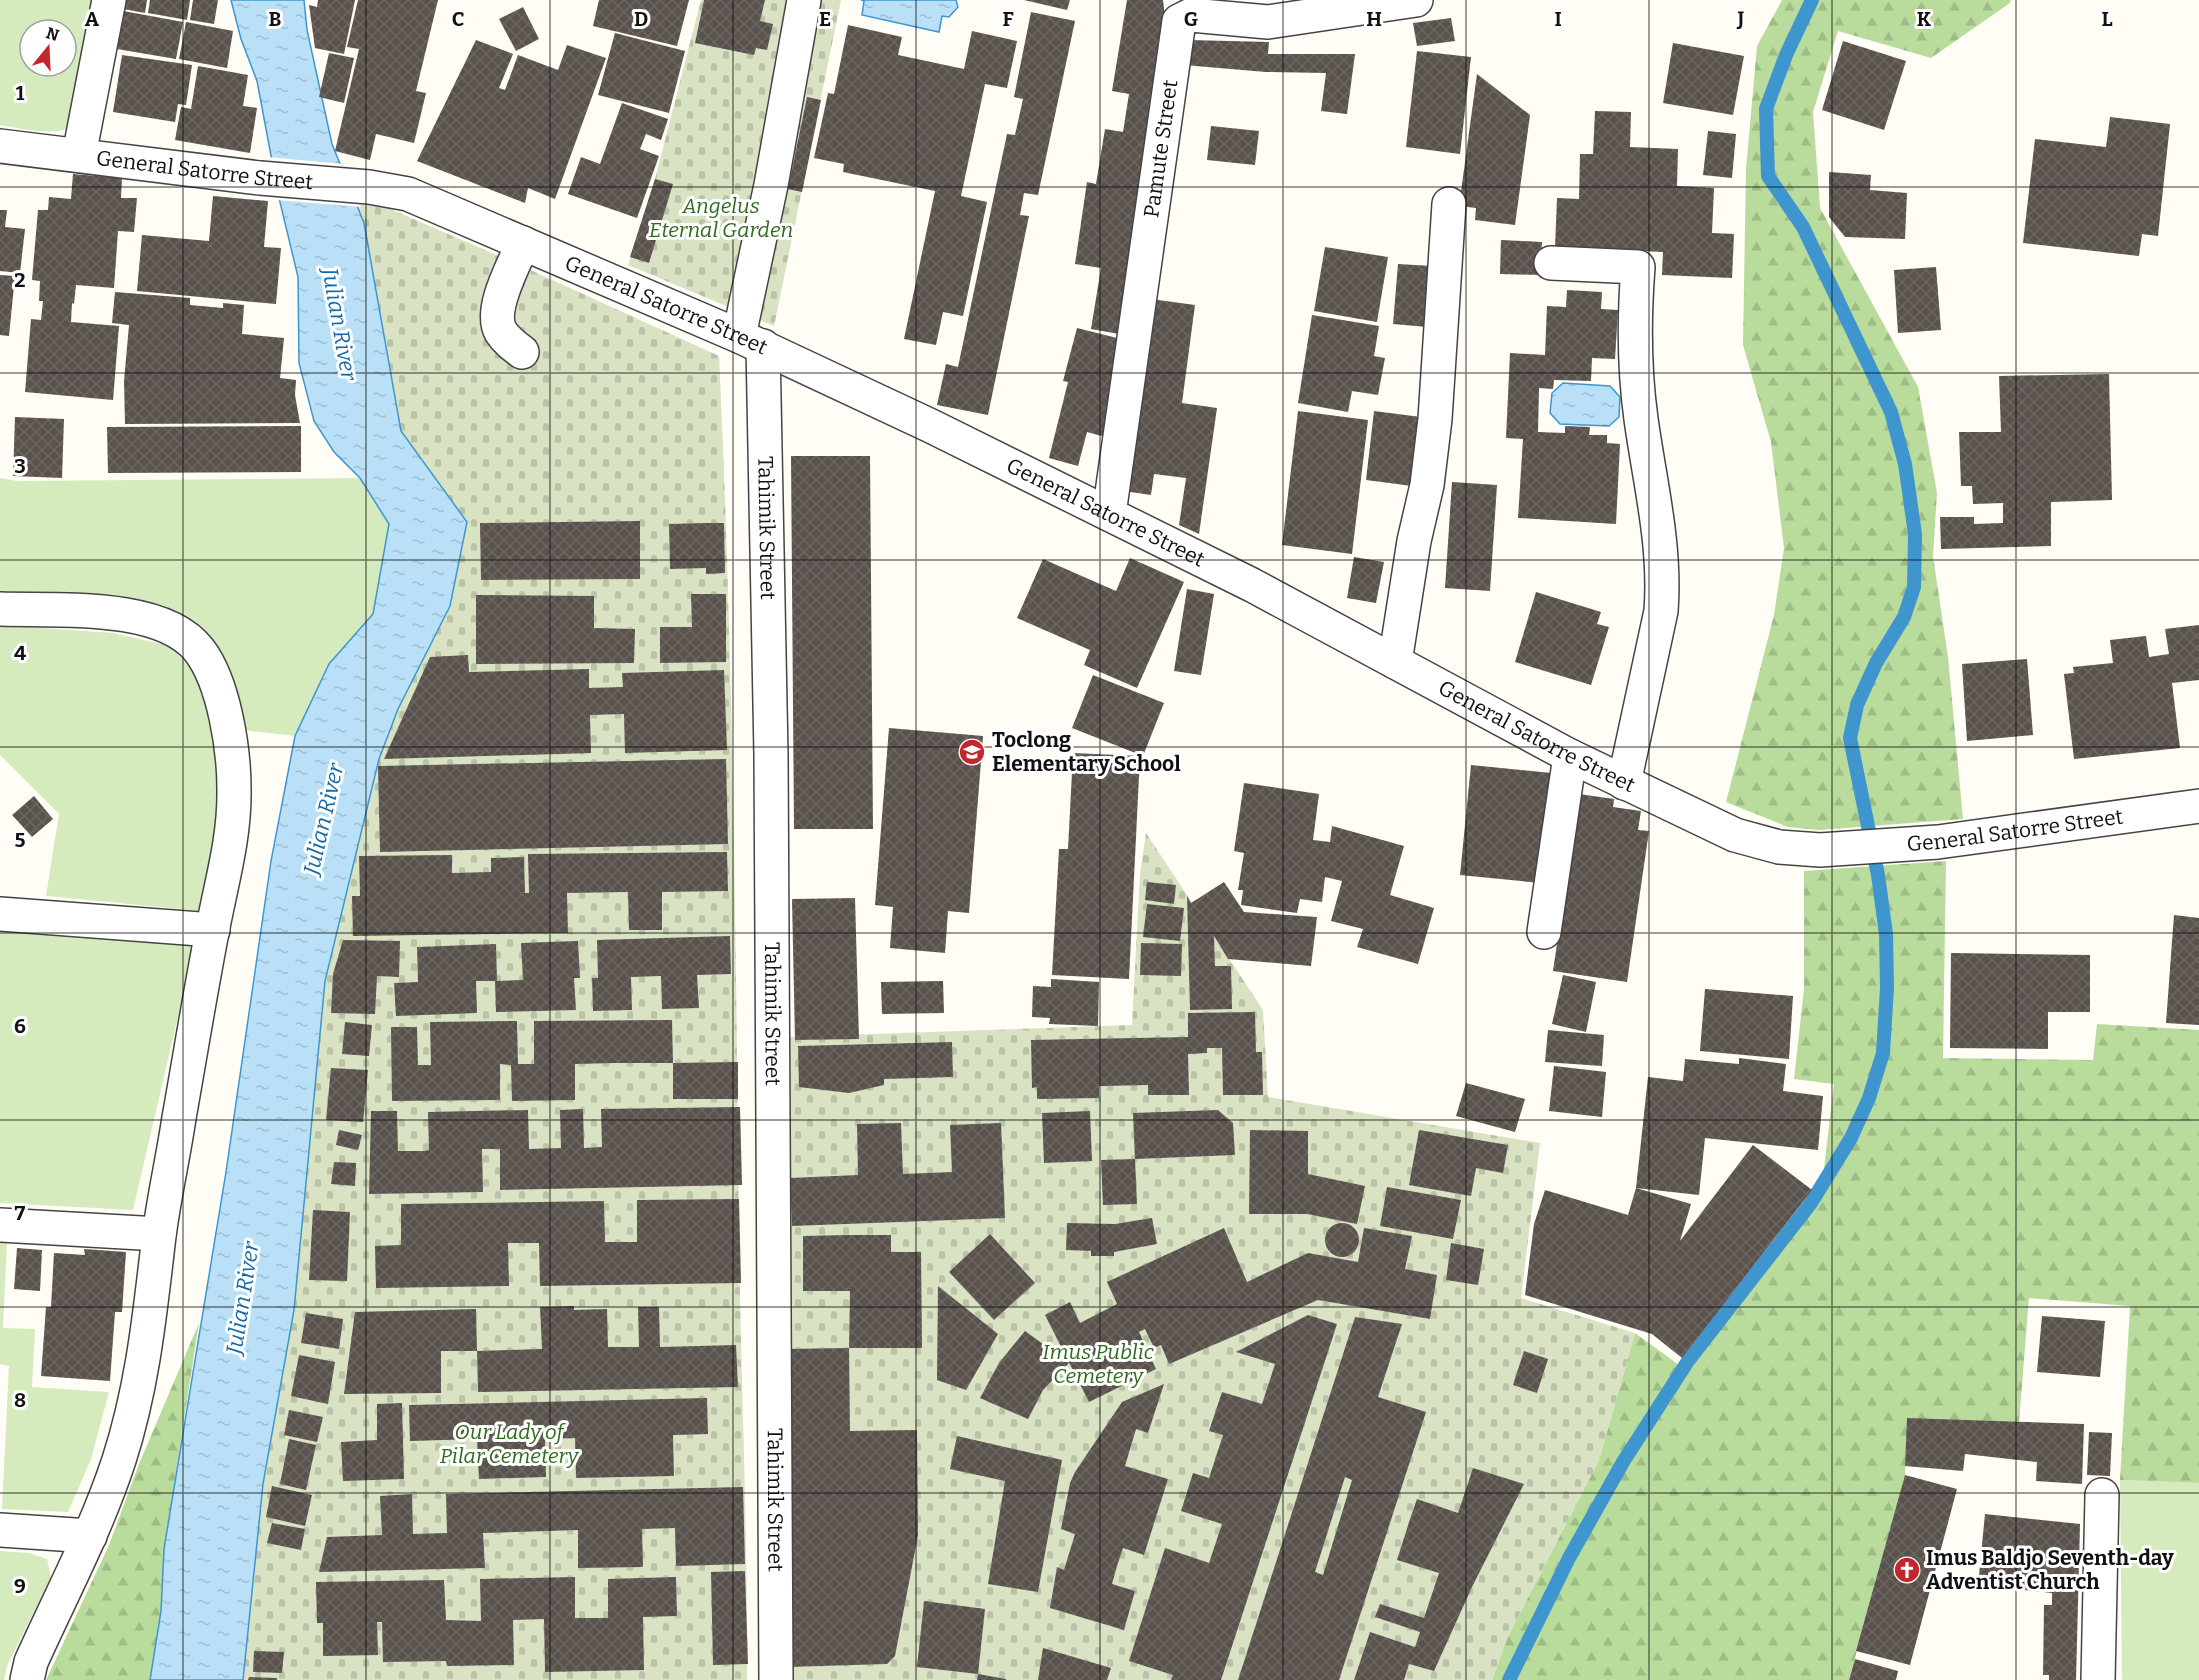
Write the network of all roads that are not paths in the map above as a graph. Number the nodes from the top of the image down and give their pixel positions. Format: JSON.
{"nodes":[{"id":1,"x":109,"y":0,"type":"edge"},
{"id":2,"x":804,"y":0,"type":"edge"},
{"id":3,"x":1416,"y":0,"type":"edge"},
{"id":4,"x":0,"y":146,"type":"edge"},
{"id":5,"x":79,"y":155,"type":"junction"},
{"id":6,"x":1449,"y":204,"type":"dead end"},
{"id":7,"x":523,"y":243,"type":"junction"},
{"id":8,"x":1551,"y":263,"type":"dead end"},
{"id":9,"x":751,"y":341,"type":"junction"},
{"id":10,"x":522,"y":352,"type":"dead end"},
{"id":11,"x":1109,"y":514,"type":"junction"},
{"id":12,"x":0,"y":609,"type":"edge"},
{"id":13,"x":1395,"y":662,"type":"junction"},
{"id":14,"x":1570,"y":756,"type":"junction"},
{"id":15,"x":1624,"y":783,"type":"junction"},
{"id":16,"x":2199,"y":806,"type":"edge"},
{"id":17,"x":0,"y":914,"type":"edge"},
{"id":18,"x":213,"y":930,"type":"junction"},
{"id":19,"x":1545,"y":932,"type":"dead end"},
{"id":20,"x":0,"y":1225,"type":"edge"},
{"id":21,"x":159,"y":1234,"type":"junction"},
{"id":22,"x":2102,"y":1495,"type":"dead end"},
{"id":23,"x":0,"y":1530,"type":"edge"},
{"id":24,"x":90,"y":1536,"type":"junction"},
{"id":25,"x":27,"y":1680,"type":"edge"},
{"id":26,"x":776,"y":1680,"type":"edge"},
{"id":27,"x":2098,"y":1680,"type":"edge"}],
"edges":[{"from":1,"to":5,"type":"street"},
{"from":2,"to":9,"type":"street","name":"Tahimik Street"},
{"from":3,"to":11,"type":"street","name":"Pamute Street"},
{"from":4,"to":5,"type":"street","name":"General Satorre Street"},
{"from":5,"to":7,"type":"street","name":"General Satorre Street"},
{"from":6,"to":13,"type":"street"},
{"from":7,"to":9,"type":"street","name":"General Satorre Street"},
{"from":7,"to":10,"type":"street"},
{"from":8,"to":15,"type":"street"},
{"from":9,"to":11,"type":"street","name":"General Satorre Street"},
{"from":9,"to":26,"type":"street","name":"Tahimik Street"},
{"from":11,"to":13,"type":"street","name":"General Satorre Street"},
{"from":12,"to":18,"type":"street"},
{"from":13,"to":14,"type":"street","name":"General Satorre Street"},
{"from":14,"to":15,"type":"street","name":"General Satorre Street"},
{"from":14,"to":19,"type":"street"},
{"from":15,"to":16,"type":"street","name":"General Satorre Street"},
{"from":17,"to":18,"type":"street"},
{"from":18,"to":21,"type":"street"},
{"from":20,"to":21,"type":"street"},
{"from":21,"to":24,"type":"street"},
{"from":22,"to":27,"type":"street"},
{"from":23,"to":24,"type":"street"},
{"from":24,"to":25,"type":"street"}]}
